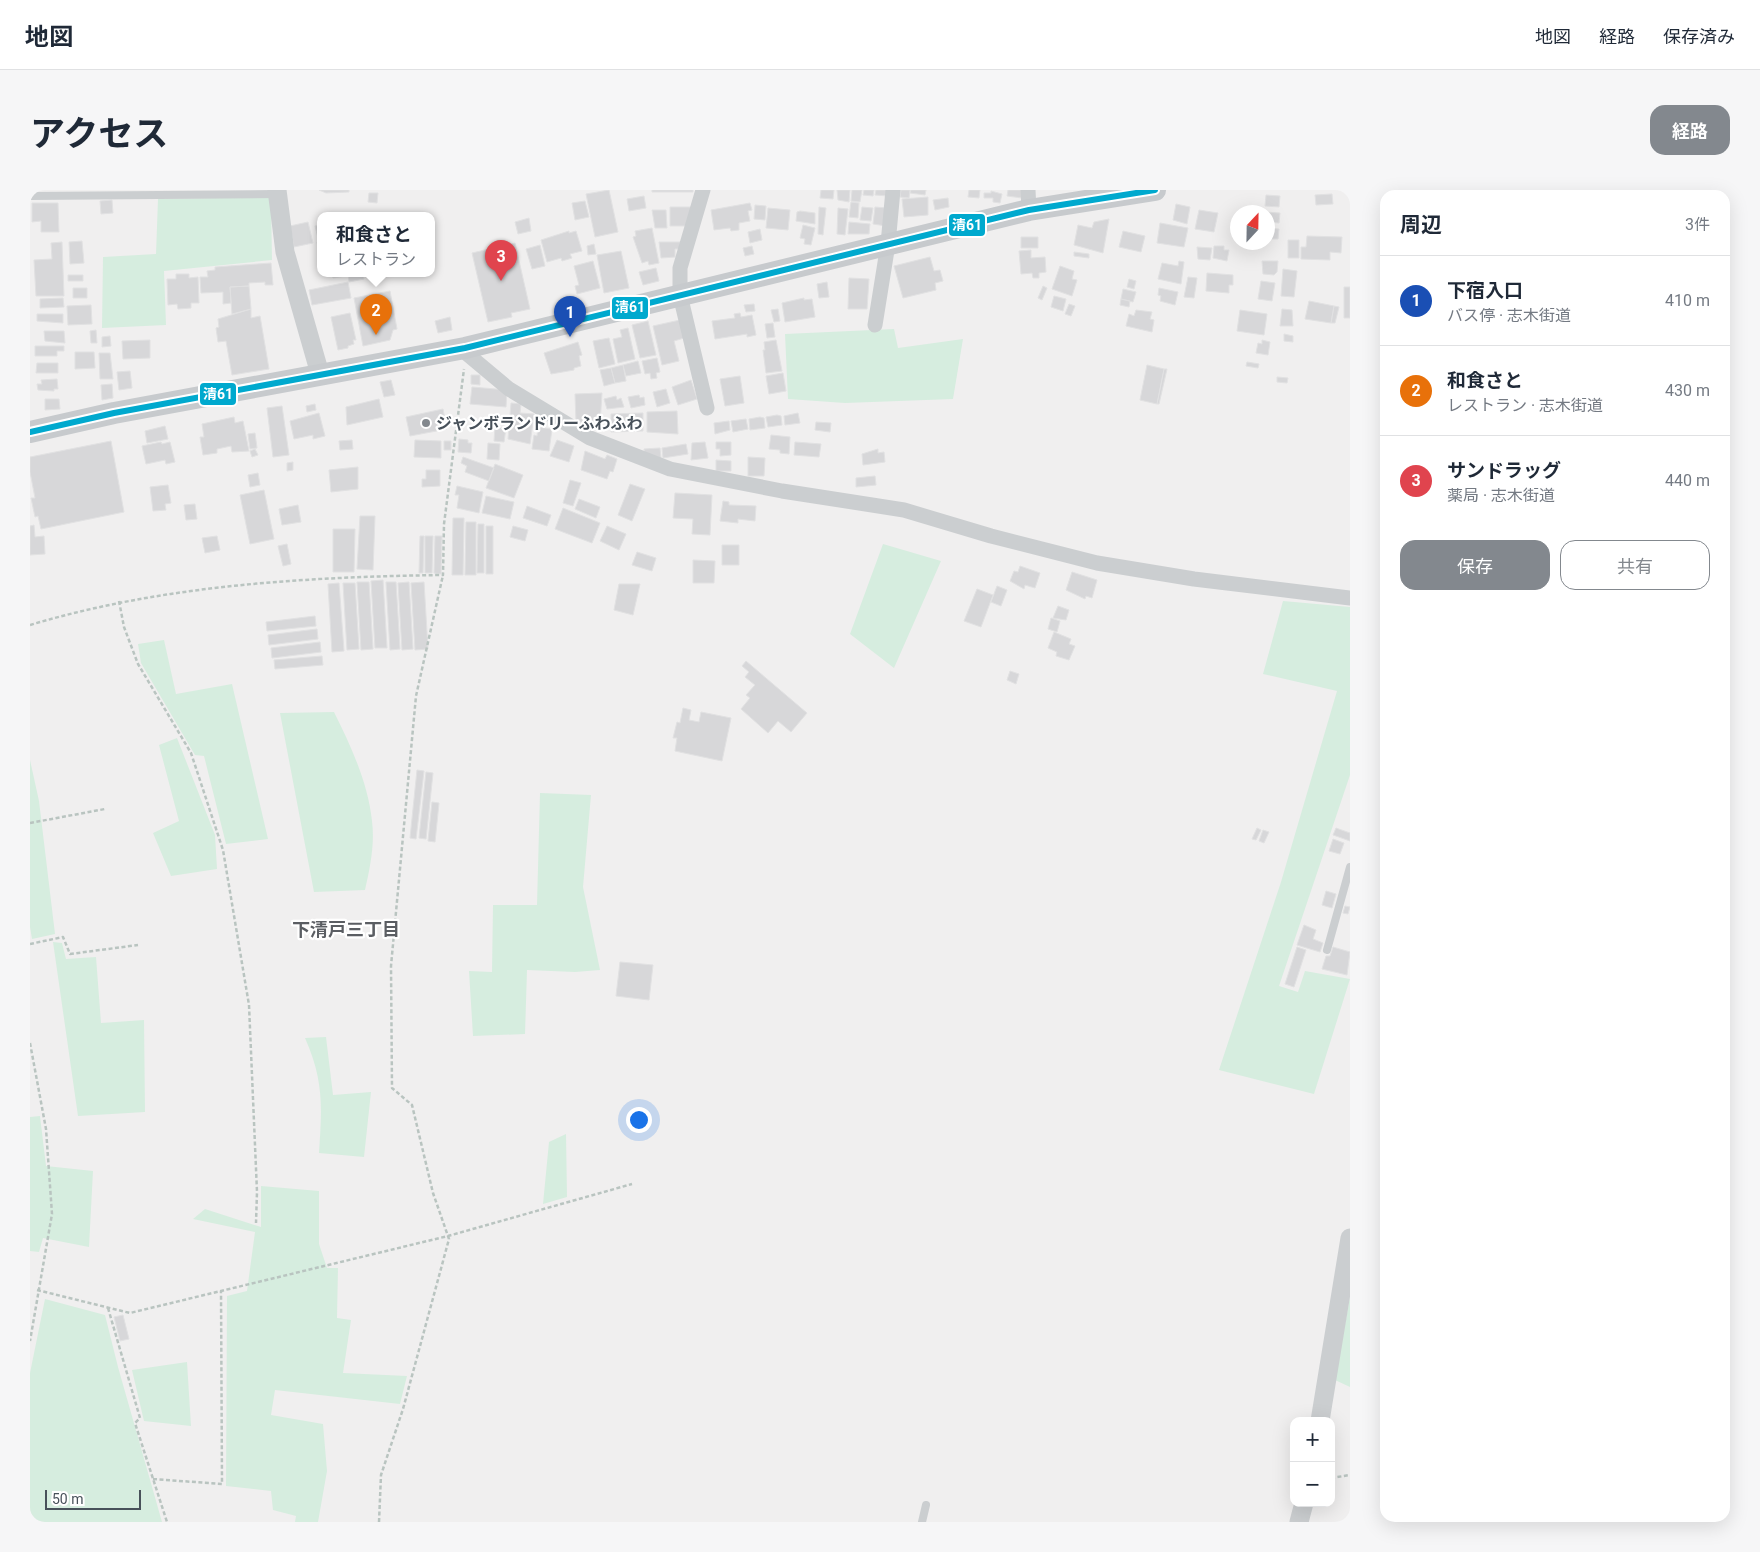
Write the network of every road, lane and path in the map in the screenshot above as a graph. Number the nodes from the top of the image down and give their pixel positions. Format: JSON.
{"nodes":[{"id":1,"x":703,"y":190,"type":"edge"},
{"id":2,"x":893,"y":190,"type":"edge"},
{"id":3,"x":1156,"y":190,"type":"edge"},
{"id":4,"x":277,"y":192,"type":"edge"},
{"id":5,"x":30,"y":196,"type":"edge"},
{"id":6,"x":1068,"y":197,"type":"edge"},
{"id":7,"x":1028,"y":200,"type":"edge"},
{"id":8,"x":888,"y":244,"type":"junction"},
{"id":9,"x":680,"y":295,"type":"junction"},
{"id":10,"x":875,"y":325,"type":"dead end"},
{"id":11,"x":465,"y":350,"type":"junction"},
{"id":12,"x":320,"y":374,"type":"junction"},
{"id":13,"x":707,"y":408,"type":"dead end"},
{"id":14,"x":31,"y":429,"type":"edge"},
{"id":15,"x":443,"y":575,"type":"junction"},
{"id":16,"x":1350,"y":598,"type":"edge"},
{"id":17,"x":120,"y":601,"type":"junction"},
{"id":18,"x":30,"y":625,"type":"edge"},
{"id":19,"x":105,"y":809,"type":"dead end"},
{"id":20,"x":30,"y":823,"type":"edge"},
{"id":21,"x":1350,"y":867,"type":"edge"},
{"id":22,"x":30,"y":944,"type":"edge"},
{"id":23,"x":138,"y":945,"type":"dead end"},
{"id":24,"x":1327,"y":950,"type":"dead end"},
{"id":25,"x":30,"y":1043,"type":"edge"},
{"id":26,"x":632,"y":1184,"type":"dead end"},
{"id":27,"x":256,"y":1223,"type":"dead end"},
{"id":28,"x":448,"y":1236,"type":"junction"},
{"id":29,"x":1350,"y":1238,"type":"edge"},
{"id":30,"x":37,"y":1290,"type":"junction"},
{"id":31,"x":221,"y":1291,"type":"junction"},
{"id":32,"x":108,"y":1308,"type":"junction"},
{"id":33,"x":30,"y":1341,"type":"edge"},
{"id":34,"x":1321,"y":1417,"type":"edge"},
{"id":35,"x":1350,"y":1475,"type":"edge"},
{"id":36,"x":1335,"y":1477,"type":"edge"},
{"id":37,"x":153,"y":1479,"type":"junction"},
{"id":38,"x":926,"y":1505,"type":"dead end"},
{"id":39,"x":1303,"y":1507,"type":"edge"},
{"id":40,"x":167,"y":1522,"type":"edge"},
{"id":41,"x":379,"y":1522,"type":"edge"},
{"id":42,"x":922,"y":1522,"type":"edge"},
{"id":43,"x":1299,"y":1522,"type":"edge"}],
"edges":[{"from":1,"to":9,"type":"street"},
{"from":2,"to":8,"type":"street"},
{"from":3,"to":6,"type":"main road"},
{"from":4,"to":5,"type":"lane"},
{"from":4,"to":12,"type":"street"},
{"from":6,"to":7,"type":"main road"},
{"from":7,"to":8,"type":"main road"},
{"from":8,"to":9,"type":"main road"},
{"from":8,"to":10,"type":"street"},
{"from":9,"to":11,"type":"main road"},
{"from":9,"to":13,"type":"street"},
{"from":11,"to":12,"type":"main road"},
{"from":11,"to":15,"type":"path"},
{"from":11,"to":16,"type":"street"},
{"from":12,"to":14,"type":"main road"},
{"from":15,"to":17,"type":"path"},
{"from":15,"to":28,"type":"path"},
{"from":17,"to":18,"type":"path"},
{"from":17,"to":27,"type":"path"},
{"from":19,"to":20,"type":"path"},
{"from":21,"to":24,"type":"lane"},
{"from":22,"to":23,"type":"path"},
{"from":25,"to":30,"type":"path"},
{"from":26,"to":28,"type":"path"},
{"from":28,"to":31,"type":"path"},
{"from":28,"to":41,"type":"path"},
{"from":29,"to":34,"type":"street"},
{"from":30,"to":32,"type":"path"},
{"from":30,"to":33,"type":"path"},
{"from":31,"to":32,"type":"path"},
{"from":31,"to":37,"type":"path"},
{"from":32,"to":37,"type":"path"},
{"from":35,"to":36,"type":"path"},
{"from":37,"to":40,"type":"path"},
{"from":38,"to":42,"type":"lane"},
{"from":39,"to":43,"type":"street"}]}
